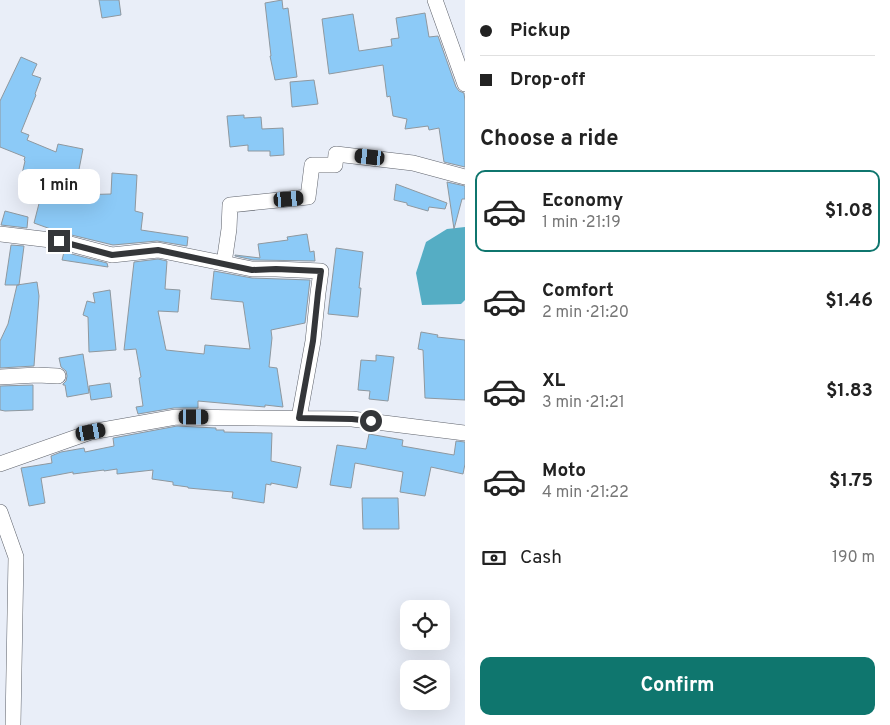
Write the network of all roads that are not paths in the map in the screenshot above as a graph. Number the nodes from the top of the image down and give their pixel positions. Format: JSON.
{"nodes":[{"id":1,"x":436,"y":0,"type":"edge"},
{"id":2,"x":465,"y":84,"type":"edge"},
{"id":3,"x":465,"y":177,"type":"edge"},
{"id":4,"x":0,"y":234,"type":"edge"},
{"id":5,"x":224,"y":263,"type":"junction"},
{"id":6,"x":58,"y":376,"type":"dead end"},
{"id":7,"x":0,"y":377,"type":"edge"},
{"id":8,"x":299,"y":418,"type":"junction"},
{"id":9,"x":465,"y":432,"type":"edge"},
{"id":10,"x":0,"y":465,"type":"edge"},
{"id":11,"x":0,"y":512,"type":"edge"},
{"id":12,"x":14,"y":725,"type":"edge"}],
"edges":[{"from":1,"to":2,"type":"street"},
{"from":3,"to":5,"type":"street"},
{"from":4,"to":5,"type":"street"},
{"from":5,"to":8,"type":"street"},
{"from":6,"to":7,"type":"street"},
{"from":8,"to":9,"type":"street"},
{"from":8,"to":10,"type":"street"},
{"from":11,"to":12,"type":"street"}]}
